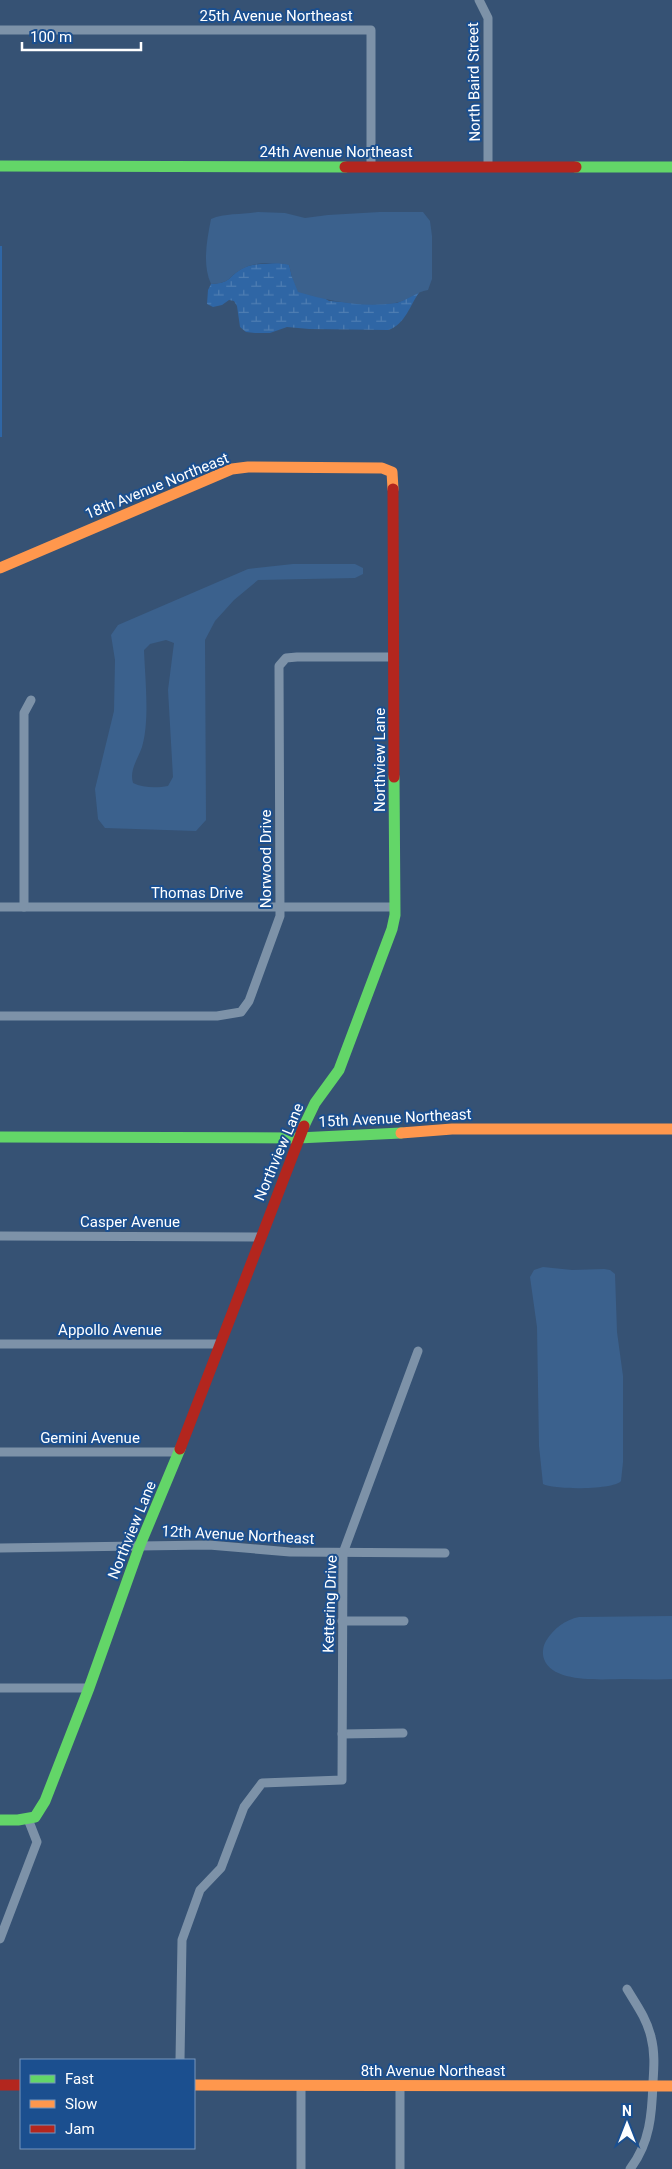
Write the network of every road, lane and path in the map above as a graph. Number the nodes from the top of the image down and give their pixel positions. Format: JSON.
{"nodes":[{"id":1,"x":479,"y":0,"type":"edge"},
{"id":2,"x":0,"y":30,"type":"edge"},
{"id":3,"x":0,"y":166,"type":"edge"},
{"id":4,"x":371,"y":167,"type":"junction"},
{"id":5,"x":488,"y":167,"type":"junction"},
{"id":6,"x":672,"y":167,"type":"edge"},
{"id":7,"x":392,"y":472,"type":"joint"},
{"id":8,"x":0,"y":568,"type":"edge"},
{"id":9,"x":394,"y":657,"type":"junction"},
{"id":10,"x":31,"y":700,"type":"dead end"},
{"id":11,"x":395,"y":906,"type":"junction"},
{"id":12,"x":0,"y":907,"type":"edge"},
{"id":13,"x":24,"y":907,"type":"junction"},
{"id":14,"x":280,"y":907,"type":"junction"},
{"id":15,"x":0,"y":1016,"type":"edge"},
{"id":16,"x":672,"y":1129,"type":"edge"},
{"id":17,"x":0,"y":1137,"type":"edge"},
{"id":18,"x":298,"y":1138,"type":"junction"},
{"id":19,"x":0,"y":1236,"type":"edge"},
{"id":20,"x":260,"y":1237,"type":"junction"},
{"id":21,"x":0,"y":1344,"type":"edge"},
{"id":22,"x":220,"y":1344,"type":"junction"},
{"id":23,"x":418,"y":1351,"type":"dead end"},
{"id":24,"x":0,"y":1452,"type":"edge"},
{"id":25,"x":180,"y":1452,"type":"junction"},
{"id":26,"x":140,"y":1545,"type":"junction"},
{"id":27,"x":0,"y":1548,"type":"edge"},
{"id":28,"x":445,"y":1552,"type":"dead end"},
{"id":29,"x":344,"y":1553,"type":"junction"},
{"id":30,"x":342,"y":1621,"type":"junction"},
{"id":31,"x":404,"y":1621,"type":"dead end"},
{"id":32,"x":0,"y":1688,"type":"edge"},
{"id":33,"x":89,"y":1688,"type":"junction"},
{"id":34,"x":403,"y":1733,"type":"dead end"},
{"id":35,"x":342,"y":1734,"type":"junction"},
{"id":36,"x":31,"y":1818,"type":"junction"},
{"id":37,"x":0,"y":1820,"type":"edge"},
{"id":38,"x":0,"y":1939,"type":"edge"},
{"id":39,"x":627,"y":1989,"type":"dead end"},
{"id":40,"x":180,"y":2059,"type":"edge"},
{"id":41,"x":0,"y":2085,"type":"edge"},
{"id":42,"x":20,"y":2085,"type":"edge"},
{"id":43,"x":195,"y":2085,"type":"edge"},
{"id":44,"x":301,"y":2086,"type":"junction"},
{"id":45,"x":400,"y":2086,"type":"junction"},
{"id":46,"x":653,"y":2086,"type":"junction"},
{"id":47,"x":672,"y":2086,"type":"edge"},
{"id":48,"x":301,"y":2169,"type":"edge"},
{"id":49,"x":400,"y":2169,"type":"edge"},
{"id":50,"x":630,"y":2169,"type":"edge"}],
"edges":[{"from":1,"to":5,"type":"street","name":"North Baird Street"},
{"from":2,"to":4,"type":"street","name":"25th Avenue Northeast"},
{"from":3,"to":4,"type":"street","name":"24th Avenue Northeast"},
{"from":4,"to":5,"type":"street","name":"24th Avenue Northeast"},
{"from":5,"to":6,"type":"street","name":"24th Avenue Northeast"},
{"from":7,"to":8,"type":"street","name":"18th Avenue Northeast"},
{"from":7,"to":9,"type":"street","name":"Northview Lane"},
{"from":9,"to":11,"type":"street","name":"Northview Lane"},
{"from":9,"to":14,"type":"street","name":"Norwood Drive"},
{"from":10,"to":13,"type":"street"},
{"from":11,"to":14,"type":"street","name":"Thomas Drive"},
{"from":11,"to":18,"type":"street","name":"Northview Lane"},
{"from":12,"to":13,"type":"street","name":"Thomas Drive"},
{"from":13,"to":14,"type":"street","name":"Thomas Drive"},
{"from":14,"to":15,"type":"street","name":"Norwood Drive"},
{"from":16,"to":18,"type":"street","name":"15th Avenue Northeast"},
{"from":17,"to":18,"type":"street","name":"15th Avenue Northeast"},
{"from":18,"to":20,"type":"street","name":"Northview Lane"},
{"from":19,"to":20,"type":"street","name":"Casper Avenue"},
{"from":20,"to":22,"type":"street","name":"Northview Lane"},
{"from":21,"to":22,"type":"street","name":"Appollo Avenue"},
{"from":22,"to":25,"type":"street","name":"Northview Lane"},
{"from":23,"to":29,"type":"street","name":"Kettering Drive"},
{"from":24,"to":25,"type":"street","name":"Gemini Avenue"},
{"from":25,"to":26,"type":"street","name":"Northview Lane"},
{"from":26,"to":27,"type":"street","name":"12th Avenue Northeast"},
{"from":26,"to":29,"type":"street","name":"12th Avenue Northeast"},
{"from":26,"to":33,"type":"street","name":"Northview Lane"},
{"from":28,"to":29,"type":"street","name":"12th Avenue Northeast"},
{"from":29,"to":30,"type":"street","name":"Kettering Drive"},
{"from":30,"to":31,"type":"street"},
{"from":30,"to":35,"type":"street","name":"Kettering Drive"},
{"from":32,"to":33,"type":"street"},
{"from":33,"to":36,"type":"street","name":"Northview Lane"},
{"from":34,"to":35,"type":"street"},
{"from":35,"to":40,"type":"street","name":"Kettering Drive"},
{"from":36,"to":37,"type":"street"},
{"from":36,"to":38,"type":"street"},
{"from":39,"to":46,"type":"street"},
{"from":41,"to":42,"type":"street"},
{"from":43,"to":44,"type":"street","name":"8th Avenue Northeast"},
{"from":44,"to":45,"type":"street","name":"8th Avenue Northeast"},
{"from":44,"to":48,"type":"street"},
{"from":45,"to":46,"type":"street","name":"8th Avenue Northeast"},
{"from":45,"to":49,"type":"street"},
{"from":46,"to":47,"type":"street","name":"8th Avenue Northeast"},
{"from":46,"to":50,"type":"street"}]}
